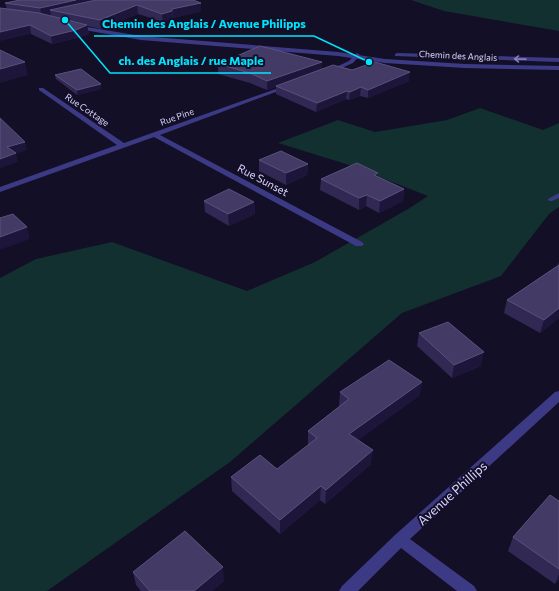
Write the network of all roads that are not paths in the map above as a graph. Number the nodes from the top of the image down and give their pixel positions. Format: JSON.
{"nodes":[{"id":1,"x":72,"y":27,"type":"edge"},
{"id":2,"x":357,"y":55,"type":"junction"},
{"id":3,"x":559,"y":60,"type":"edge"},
{"id":4,"x":559,"y":68,"type":"edge"},
{"id":5,"x":318,"y":75,"type":"edge"},
{"id":6,"x":296,"y":84,"type":"edge"},
{"id":7,"x":40,"y":89,"type":"dead end"},
{"id":8,"x":155,"y":135,"type":"junction"},
{"id":9,"x":123,"y":146,"type":"junction"},
{"id":10,"x":0,"y":190,"type":"edge"},
{"id":11,"x":359,"y":244,"type":"dead end"},
{"id":12,"x":559,"y":395,"type":"edge"},
{"id":13,"x":400,"y":539,"type":"junction"},
{"id":14,"x":347,"y":591,"type":"edge"},
{"id":15,"x":469,"y":591,"type":"edge"}],
"edges":[{"from":1,"to":2,"type":"street","name":"Chemin des Anglais"},
{"from":3,"to":2,"type":"street","name":"Chemin des Anglais","one_way":true},
{"from":2,"to":4,"type":"street","name":"Chemin des Anglais"},
{"from":2,"to":5,"type":"street"},
{"from":6,"to":8,"type":"street","name":"Rue Pine"},
{"from":7,"to":9,"type":"street","name":"Rue Cottage"},
{"from":8,"to":9,"type":"street","name":"Rue Pine"},
{"from":8,"to":11,"type":"street","name":"Rue Sunset"},
{"from":9,"to":10,"type":"street","name":"Rue Pine"},
{"from":12,"to":13,"type":"street","name":"Avenue Phillips"},
{"from":13,"to":14,"type":"street","name":"Avenue Phillips"},
{"from":13,"to":15,"type":"street"}]}
